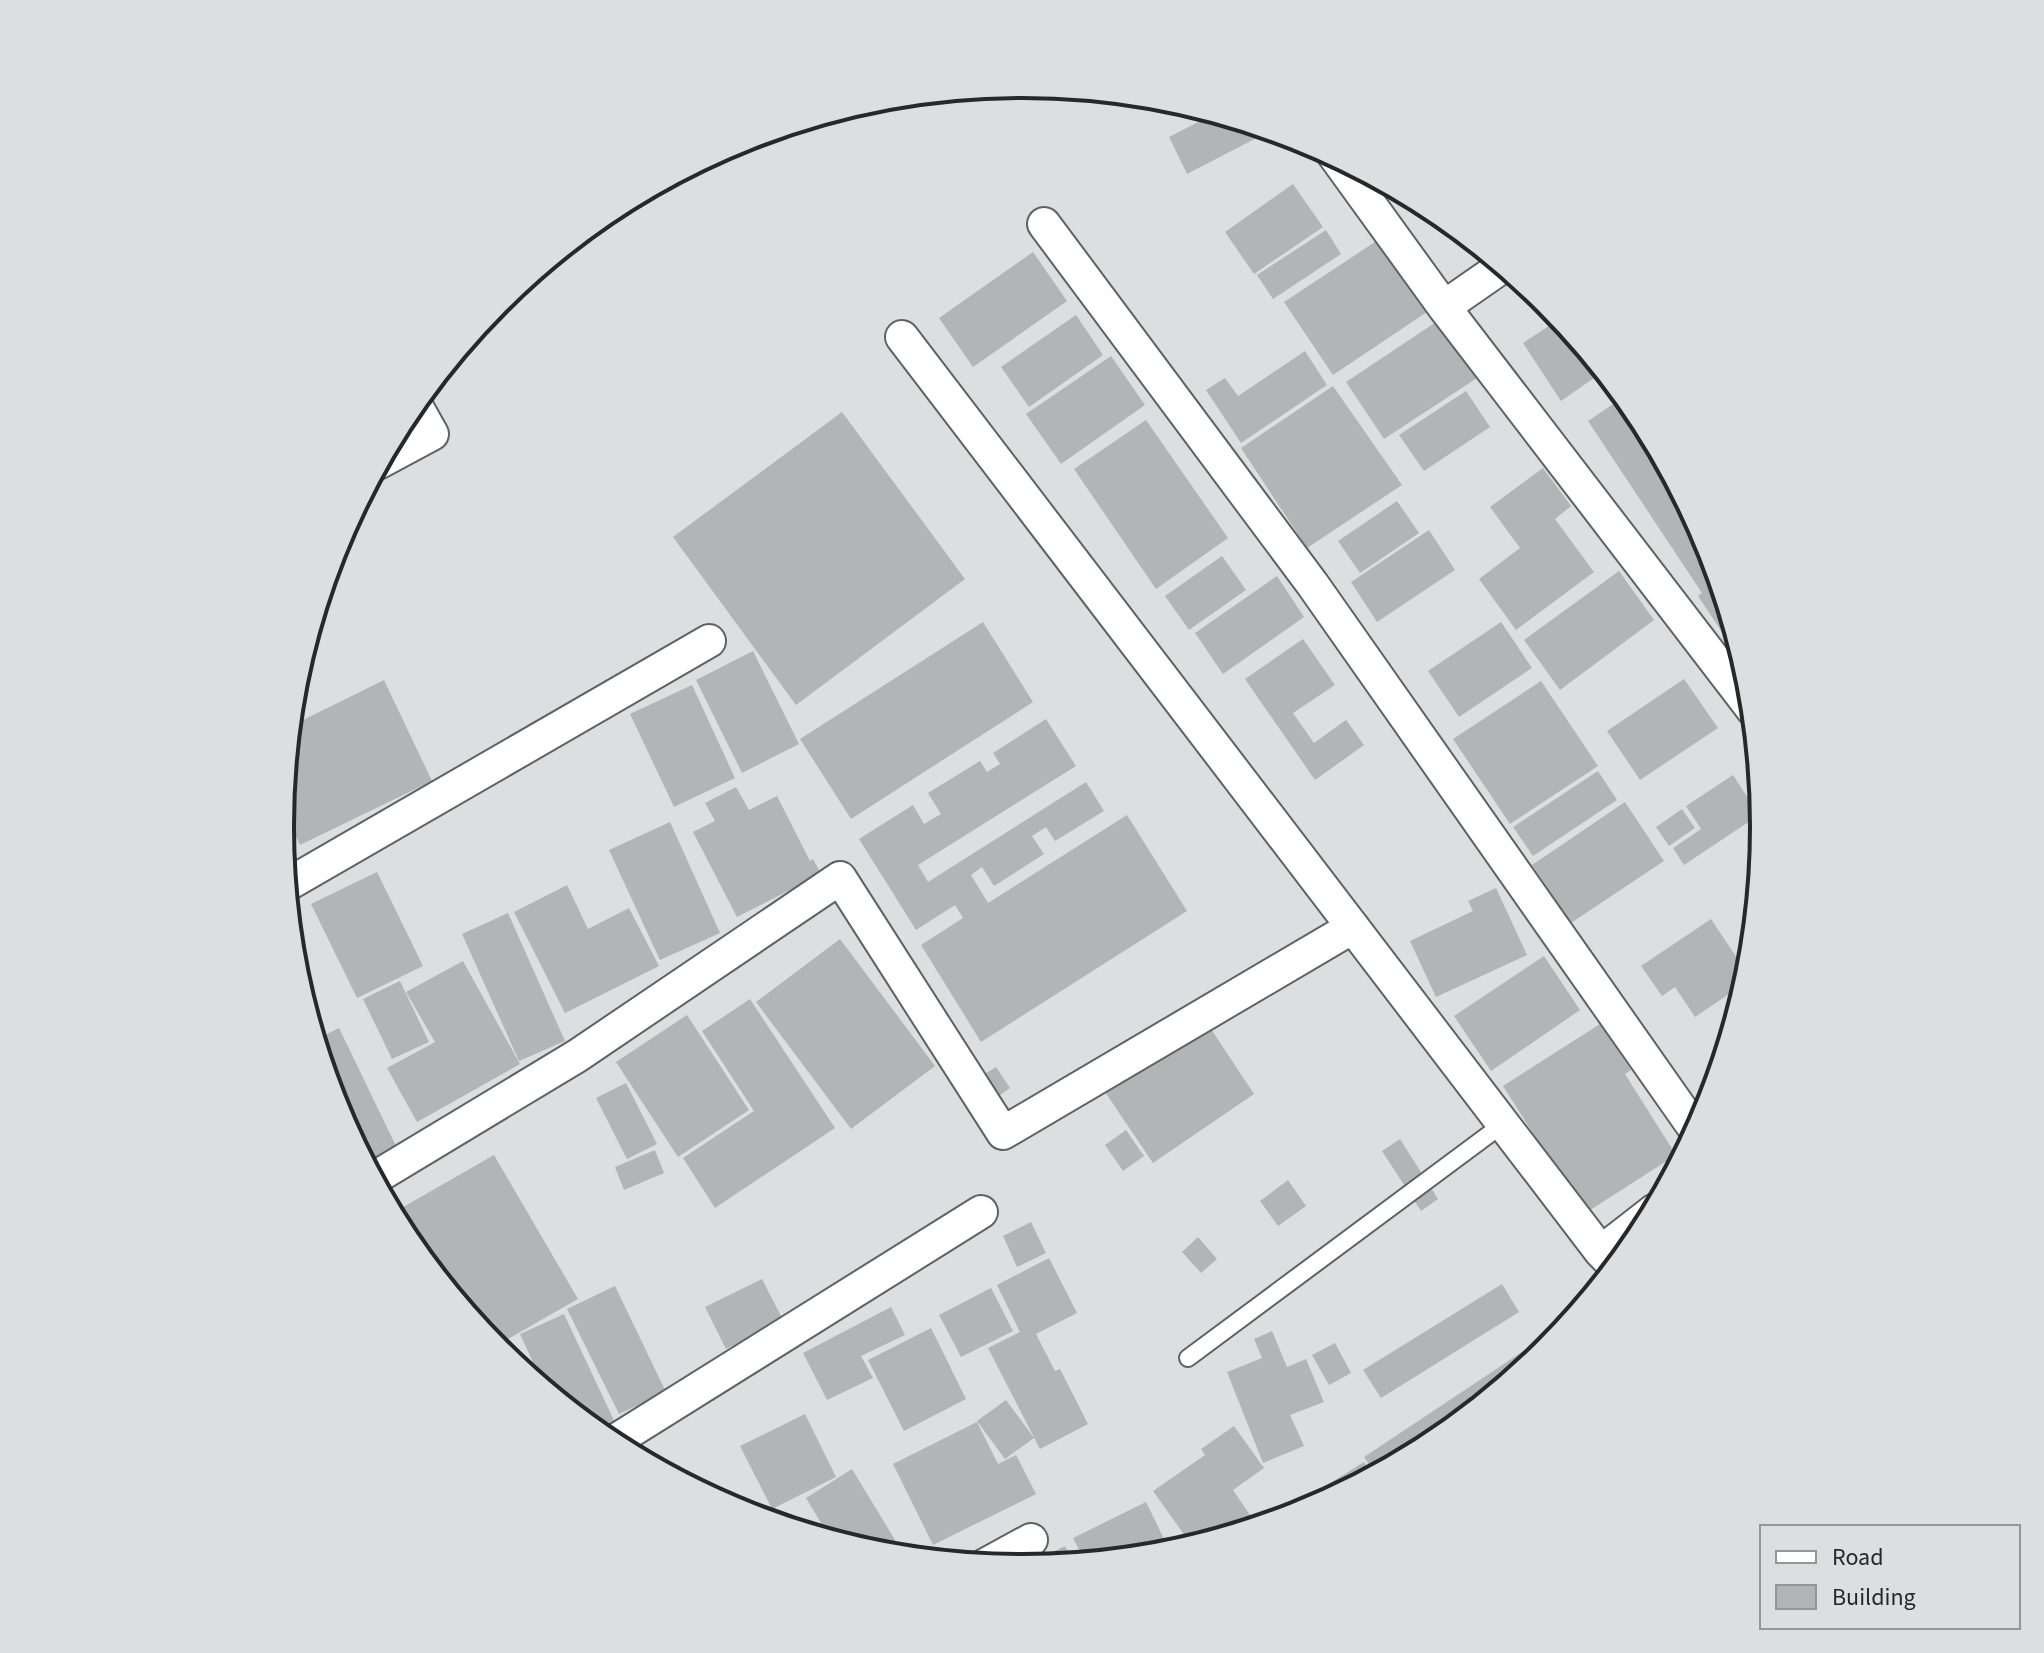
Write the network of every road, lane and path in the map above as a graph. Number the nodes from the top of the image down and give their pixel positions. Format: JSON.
{"nodes":[{"id":1,"x":1349,"y":176,"type":"edge"},
{"id":2,"x":1044,"y":224,"type":"dead end"},
{"id":3,"x":1494,"y":272,"type":"edge"},
{"id":4,"x":1444,"y":307,"type":"junction"},
{"id":5,"x":902,"y":337,"type":"dead end"},
{"id":6,"x":421,"y":415,"type":"edge"},
{"id":7,"x":397,"y":453,"type":"edge"},
{"id":8,"x":709,"y":641,"type":"dead end"},
{"id":9,"x":1738,"y":690,"type":"edge"},
{"id":10,"x":296,"y":880,"type":"edge"},
{"id":11,"x":1353,"y":927,"type":"junction"},
{"id":12,"x":1688,"y":1120,"type":"edge"},
{"id":13,"x":1503,"y":1124,"type":"junction"},
{"id":14,"x":382,"y":1174,"type":"edge"},
{"id":15,"x":981,"y":1212,"type":"dead end"},
{"id":16,"x":1608,"y":1260,"type":"edge"},
{"id":17,"x":1188,"y":1358,"type":"dead end"},
{"id":18,"x":623,"y":1436,"type":"edge"},
{"id":19,"x":1031,"y":1540,"type":"dead end"},
{"id":20,"x":1005,"y":1554,"type":"edge"}],
"edges":[{"from":1,"to":4,"type":"street"},
{"from":2,"to":12,"type":"street"},
{"from":3,"to":4,"type":"street"},
{"from":4,"to":9,"type":"street"},
{"from":5,"to":11,"type":"street"},
{"from":6,"to":7,"type":"street"},
{"from":8,"to":10,"type":"street"},
{"from":11,"to":13,"type":"street"},
{"from":11,"to":14,"type":"street"},
{"from":13,"to":16,"type":"street"},
{"from":13,"to":17,"type":"lane"},
{"from":15,"to":18,"type":"street"},
{"from":19,"to":20,"type":"street"}]}
